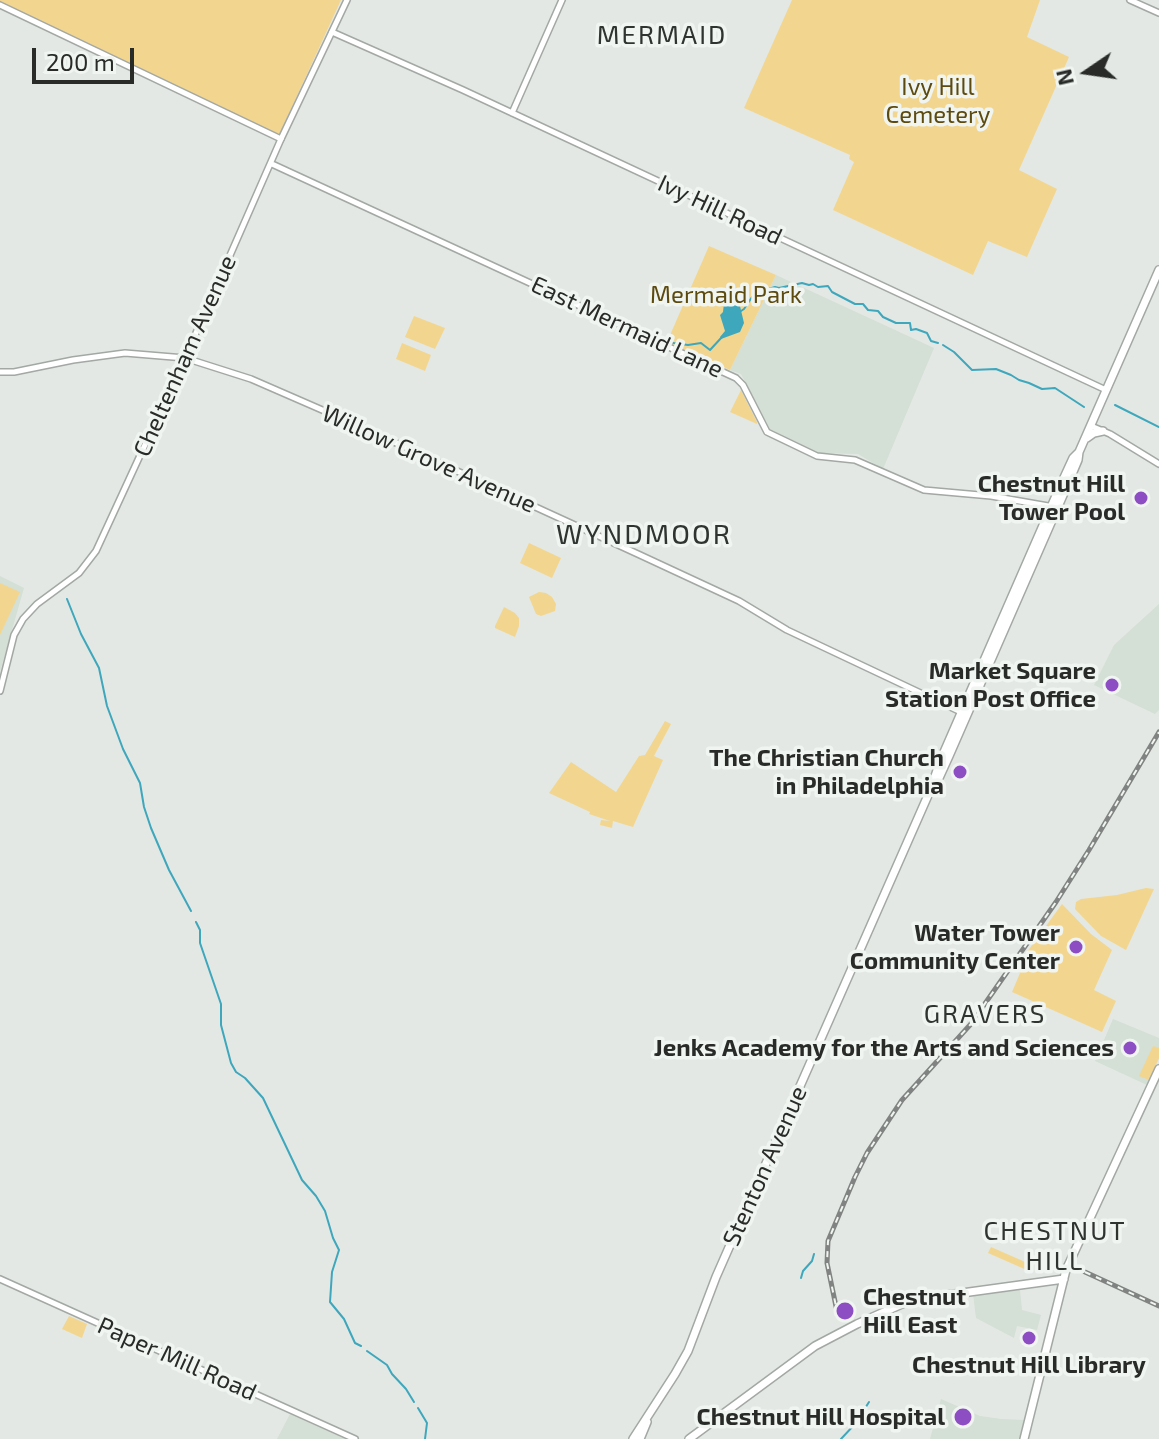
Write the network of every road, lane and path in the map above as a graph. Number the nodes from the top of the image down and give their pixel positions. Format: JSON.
{"nodes":[{"id":1,"x":347,"y":0,"type":"edge"},
{"id":2,"x":562,"y":0,"type":"edge"},
{"id":3,"x":1130,"y":0,"type":"edge"},
{"id":4,"x":0,"y":5,"type":"edge"},
{"id":5,"x":1159,"y":13,"type":"edge"},
{"id":6,"x":332,"y":32,"type":"junction"},
{"id":7,"x":512,"y":113,"type":"junction"},
{"id":8,"x":281,"y":139,"type":"junction"},
{"id":9,"x":272,"y":164,"type":"junction"},
{"id":10,"x":1159,"y":270,"type":"edge"},
{"id":11,"x":185,"y":358,"type":"junction"},
{"id":12,"x":0,"y":372,"type":"edge"},
{"id":13,"x":1106,"y":390,"type":"junction"},
{"id":14,"x":1091,"y":426,"type":"junction"},
{"id":15,"x":1103,"y":431,"type":"junction"},
{"id":16,"x":1085,"y":439,"type":"junction"},
{"id":17,"x":1159,"y":464,"type":"edge"},
{"id":18,"x":1055,"y":507,"type":"junction"},
{"id":19,"x":0,"y":691,"type":"edge"},
{"id":20,"x":964,"y":713,"type":"junction"},
{"id":21,"x":1159,"y":1069,"type":"edge"},
{"id":22,"x":0,"y":1279,"type":"edge"},
{"id":23,"x":1064,"y":1279,"type":"junction"},
{"id":24,"x":651,"y":1413,"type":"junction"},
{"id":25,"x":690,"y":1437,"type":"edge"},
{"id":26,"x":355,"y":1439,"type":"edge"},
{"id":27,"x":633,"y":1439,"type":"edge"},
{"id":28,"x":640,"y":1439,"type":"edge"},
{"id":29,"x":1024,"y":1439,"type":"edge"}],
"edges":[{"from":1,"to":6,"type":"street","name":"Cheltenham Avenue"},
{"from":2,"to":7,"type":"street"},
{"from":3,"to":5,"type":"street"},
{"from":4,"to":8,"type":"street"},
{"from":6,"to":7,"type":"street","name":"Ivy Hill Road"},
{"from":6,"to":8,"type":"street","name":"Cheltenham Avenue"},
{"from":7,"to":13,"type":"street","name":"Ivy Hill Road"},
{"from":8,"to":9,"type":"street","name":"Cheltenham Avenue"},
{"from":9,"to":11,"type":"street","name":"Cheltenham Avenue"},
{"from":9,"to":18,"type":"street","name":"East Mermaid Lane"},
{"from":10,"to":13,"type":"main road","name":"Stenton Avenue"},
{"from":11,"to":12,"type":"street","name":"Willow Grove Avenue"},
{"from":11,"to":19,"type":"street","name":"Cheltenham Avenue"},
{"from":11,"to":20,"type":"street","name":"Willow Grove Avenue"},
{"from":13,"to":14,"type":"main road","name":"Stenton Avenue"},
{"from":14,"to":15,"type":"street"},
{"from":14,"to":16,"type":"main road","name":"Stenton Avenue"},
{"from":15,"to":16,"type":"main road"},
{"from":15,"to":17,"type":"street"},
{"from":16,"to":18,"type":"main road","name":"Stenton Avenue"},
{"from":18,"to":20,"type":"main road","name":"Stenton Avenue"},
{"from":20,"to":24,"type":"main road","name":"Stenton Avenue"},
{"from":21,"to":23,"type":"main road"},
{"from":22,"to":26,"type":"street","name":"Paper Mill Road"},
{"from":23,"to":25,"type":"main road"},
{"from":23,"to":29,"type":"main road"},
{"from":24,"to":27,"type":"main road","name":"Stenton Avenue"},
{"from":24,"to":28,"type":"main road","name":"Stenton Avenue"}]}
